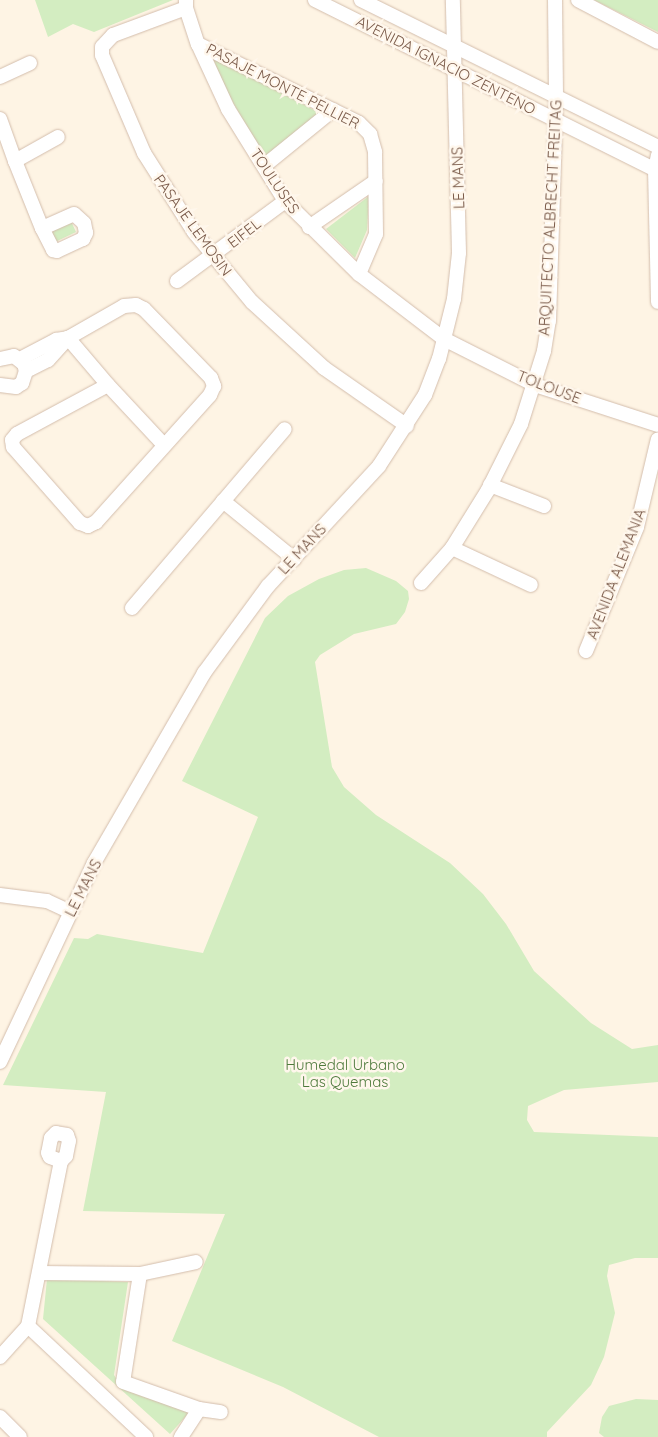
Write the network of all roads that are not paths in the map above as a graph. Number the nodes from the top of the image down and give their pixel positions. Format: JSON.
{"nodes":[{"id":1,"x":315,"y":0,"type":"edge"},
{"id":2,"x":361,"y":0,"type":"edge"},
{"id":3,"x":453,"y":0,"type":"edge"},
{"id":4,"x":555,"y":0,"type":"edge"},
{"id":5,"x":578,"y":0,"type":"edge"},
{"id":6,"x":186,"y":4,"type":"edge"},
{"id":7,"x":658,"y":42,"type":"edge"},
{"id":8,"x":198,"y":44,"type":"junction"},
{"id":9,"x":453,"y":44,"type":"junction"},
{"id":10,"x":30,"y":63,"type":"dead end"},
{"id":11,"x":454,"y":68,"type":"junction"},
{"id":12,"x":0,"y":77,"type":"edge"},
{"id":13,"x":556,"y":94,"type":"junction"},
{"id":14,"x":333,"y":110,"type":"junction"},
{"id":15,"x":0,"y":119,"type":"edge"},
{"id":16,"x":555,"y":120,"type":"junction"},
{"id":17,"x":58,"y":137,"type":"dead end"},
{"id":18,"x":658,"y":147,"type":"edge"},
{"id":19,"x":15,"y":161,"type":"junction"},
{"id":20,"x":657,"y":165,"type":"edge"},
{"id":21,"x":264,"y":166,"type":"junction"},
{"id":22,"x":376,"y":181,"type":"junction"},
{"id":23,"x":285,"y":201,"type":"junction"},
{"id":24,"x":309,"y":227,"type":"junction"},
{"id":25,"x":42,"y":228,"type":"dead end"},
{"id":26,"x":213,"y":257,"type":"junction"},
{"id":27,"x":359,"y":274,"type":"junction"},
{"id":28,"x":177,"y":281,"type":"dead end"},
{"id":29,"x":658,"y":302,"type":"edge"},
{"id":30,"x":68,"y":338,"type":"junction"},
{"id":31,"x":444,"y":339,"type":"junction"},
{"id":32,"x":0,"y":358,"type":"edge"},
{"id":33,"x":23,"y":365,"type":"junction"},
{"id":34,"x":0,"y":385,"type":"edge"},
{"id":35,"x":108,"y":385,"type":"junction"},
{"id":36,"x":535,"y":385,"type":"junction"},
{"id":37,"x":658,"y":425,"type":"edge"},
{"id":38,"x":407,"y":426,"type":"junction"},
{"id":39,"x":285,"y":429,"type":"dead end"},
{"id":40,"x":658,"y":439,"type":"edge"},
{"id":41,"x":164,"y":445,"type":"junction"},
{"id":42,"x":490,"y":485,"type":"junction"},
{"id":43,"x":223,"y":501,"type":"junction"},
{"id":44,"x":544,"y":506,"type":"dead end"},
{"id":45,"x":452,"y":548,"type":"junction"},
{"id":46,"x":294,"y":559,"type":"junction"},
{"id":47,"x":421,"y":583,"type":"dead end"},
{"id":48,"x":531,"y":585,"type":"dead end"},
{"id":49,"x":132,"y":608,"type":"dead end"},
{"id":50,"x":586,"y":651,"type":"dead end"},
{"id":51,"x":0,"y":895,"type":"edge"},
{"id":52,"x":71,"y":912,"type":"junction"},
{"id":53,"x":0,"y":1062,"type":"edge"},
{"id":54,"x":61,"y":1161,"type":"dead end"},
{"id":55,"x":196,"y":1262,"type":"dead end"},
{"id":56,"x":39,"y":1273,"type":"junction"},
{"id":57,"x":140,"y":1274,"type":"junction"},
{"id":58,"x":28,"y":1326,"type":"junction"},
{"id":59,"x":6,"y":1346,"type":"edge"},
{"id":60,"x":0,"y":1357,"type":"edge"},
{"id":61,"x":199,"y":1409,"type":"junction"},
{"id":62,"x":221,"y":1412,"type":"dead end"},
{"id":63,"x":0,"y":1417,"type":"edge"},
{"id":64,"x":20,"y":1437,"type":"edge"},
{"id":65,"x":146,"y":1437,"type":"edge"},
{"id":66,"x":181,"y":1437,"type":"edge"}],
"edges":[{"from":1,"to":11,"type":"street","name":"AVENIDA IGNACIO ZENTENO"},
{"from":2,"to":9,"type":"street","name":"AVENIDA IGNACIO ZENTENO"},
{"from":3,"to":9,"type":"street","name":"LE MANS"},
{"from":4,"to":13,"type":"street","name":"ARQUITECTO ALBRECHT FREITAG"},
{"from":5,"to":7,"type":"street"},
{"from":6,"to":8,"type":"street","name":"TOULUSES"},
{"from":6,"to":26,"type":"street","name":"PASAJE LEMOSIN"},
{"from":8,"to":14,"type":"street","name":"PASAJE MONTE PELLIER"},
{"from":8,"to":21,"type":"street","name":"TOULUSES"},
{"from":9,"to":11,"type":"street","name":"LE MANS"},
{"from":9,"to":13,"type":"street","name":"AVENIDA IGNACIO ZENTENO"},
{"from":10,"to":12,"type":"street"},
{"from":11,"to":16,"type":"street","name":"AVENIDA IGNACIO ZENTENO"},
{"from":11,"to":31,"type":"street","name":"LE MANS"},
{"from":13,"to":16,"type":"street","name":"ARQUITECTO ALBRECHT FREITAG"},
{"from":13,"to":18,"type":"street","name":"AVENIDA IGNACIO ZENTENO"},
{"from":14,"to":21,"type":"street"},
{"from":14,"to":22,"type":"street","name":"PASAJE MONTE PELLIER"},
{"from":15,"to":19,"type":"street"},
{"from":16,"to":20,"type":"street","name":"AVENIDA IGNACIO ZENTENO"},
{"from":16,"to":36,"type":"street","name":"ARQUITECTO ALBRECHT FREITAG"},
{"from":17,"to":19,"type":"street"},
{"from":19,"to":25,"type":"street"},
{"from":20,"to":29,"type":"street"},
{"from":21,"to":23,"type":"street","name":"TOULUSES"},
{"from":22,"to":24,"type":"street"},
{"from":22,"to":27,"type":"street","name":"PASAJE MONTE PELLIER"},
{"from":23,"to":24,"type":"street","name":"TOULUSES"},
{"from":23,"to":26,"type":"street","name":"EIFEL"},
{"from":24,"to":27,"type":"street","name":"TOULUSES"},
{"from":26,"to":28,"type":"street","name":"EIFEL"},
{"from":26,"to":38,"type":"street","name":"PASAJE LEMOSIN"},
{"from":27,"to":31,"type":"street","name":"TOULUSES"},
{"from":30,"to":33,"type":"street"},
{"from":30,"to":35,"type":"street"},
{"from":30,"to":41,"type":"street"},
{"from":31,"to":36,"type":"street","name":"TOLOUSE"},
{"from":31,"to":38,"type":"street","name":"LE MANS"},
{"from":32,"to":33,"type":"street"},
{"from":33,"to":34,"type":"street"},
{"from":35,"to":41,"type":"street"},
{"from":35,"to":41,"type":"street"},
{"from":36,"to":37,"type":"street","name":"TOLOUSE"},
{"from":36,"to":42,"type":"street","name":"ARQUITECTO ALBRECHT FREITAG"},
{"from":38,"to":46,"type":"street","name":"LE MANS"},
{"from":39,"to":43,"type":"street"},
{"from":40,"to":50,"type":"street","name":"AVENIDA ALEMANIA"},
{"from":42,"to":44,"type":"street"},
{"from":42,"to":45,"type":"street","name":"ARQUITECTO ALBRECHT FREITAG"},
{"from":43,"to":46,"type":"street"},
{"from":43,"to":49,"type":"street"},
{"from":45,"to":47,"type":"street","name":"ARQUITECTO ALBRECHT FREITAG"},
{"from":45,"to":48,"type":"street"},
{"from":46,"to":52,"type":"street","name":"LE MANS"},
{"from":51,"to":52,"type":"street"},
{"from":52,"to":53,"type":"street","name":"LE MANS"},
{"from":54,"to":56,"type":"street"},
{"from":55,"to":57,"type":"street"},
{"from":56,"to":57,"type":"street"},
{"from":56,"to":58,"type":"street"},
{"from":57,"to":61,"type":"street"},
{"from":58,"to":59,"type":"street"},
{"from":58,"to":65,"type":"street"},
{"from":59,"to":60,"type":"street"},
{"from":61,"to":62,"type":"street"},
{"from":61,"to":66,"type":"street"},
{"from":63,"to":64,"type":"street"}]}
